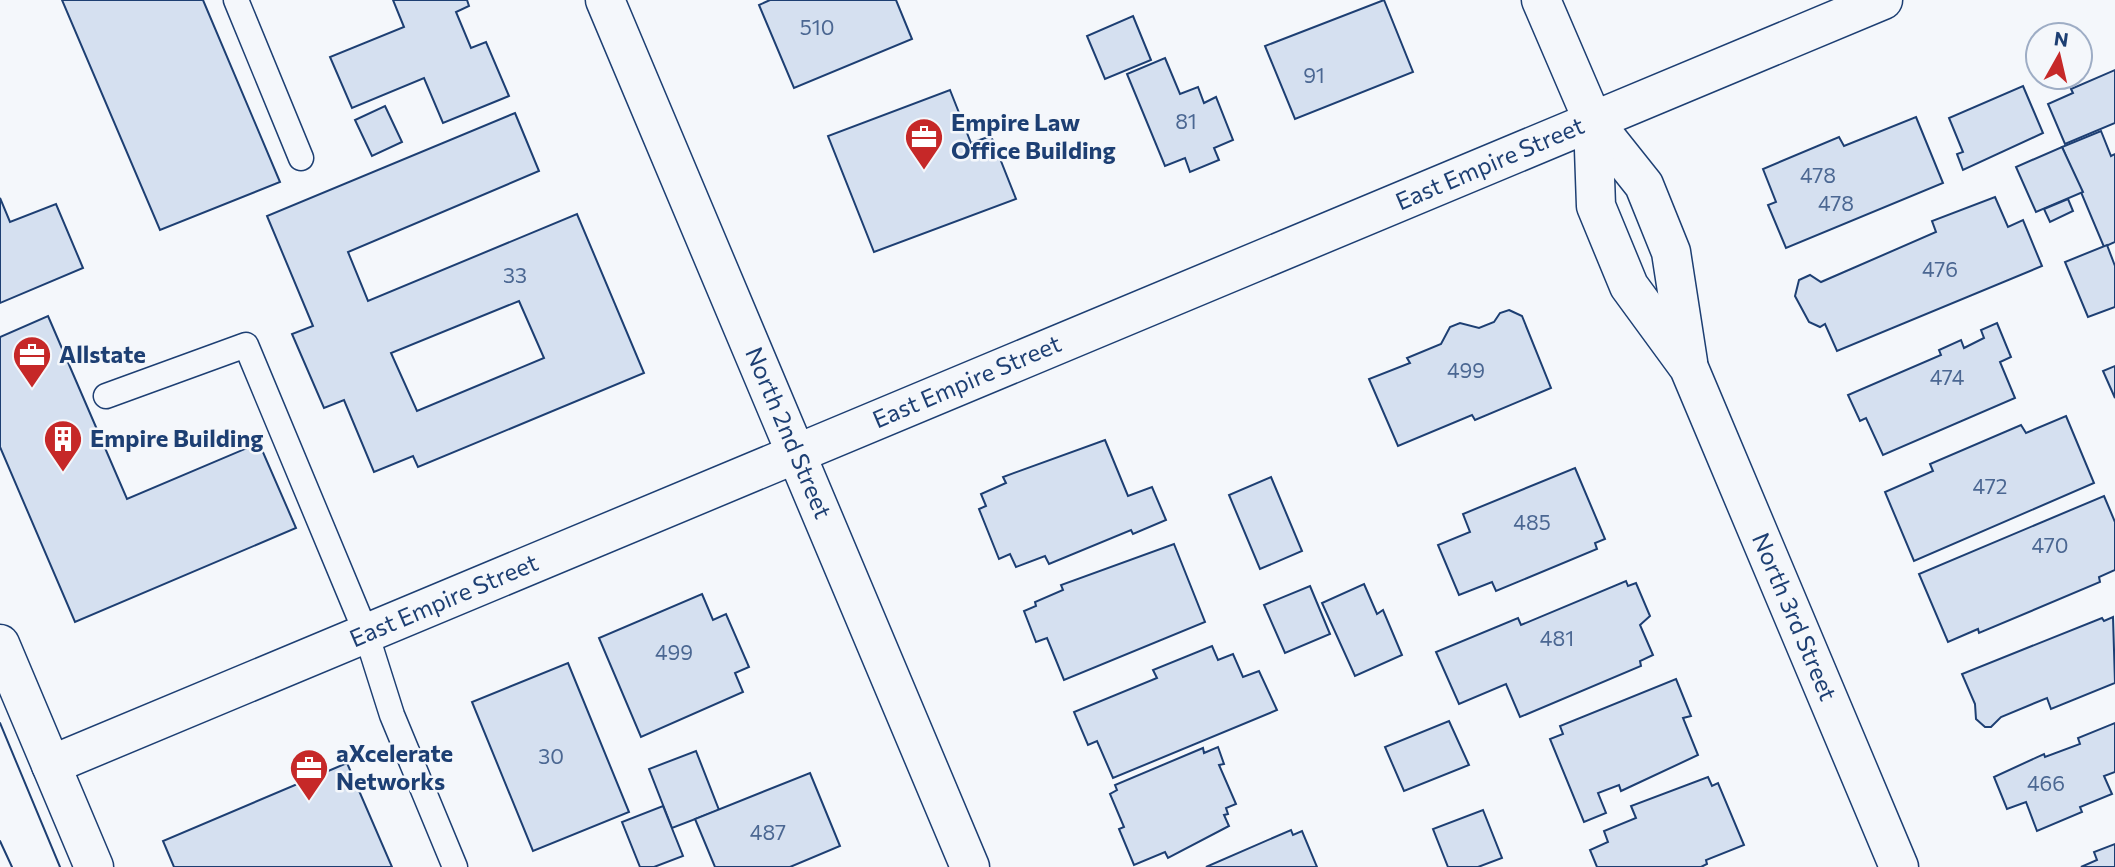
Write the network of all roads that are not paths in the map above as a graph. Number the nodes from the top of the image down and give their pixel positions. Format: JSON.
{"nodes":[{"id":1,"x":236,"y":0,"type":"edge"},
{"id":2,"x":605,"y":0,"type":"edge"},
{"id":3,"x":1541,"y":0,"type":"edge"},
{"id":4,"x":1883,"y":0,"type":"edge"},
{"id":5,"x":1593,"y":121,"type":"junction"},
{"id":6,"x":301,"y":158,"type":"dead end"},
{"id":7,"x":1689,"y":368,"type":"junction"},
{"id":8,"x":106,"y":396,"type":"dead end"},
{"id":9,"x":796,"y":454,"type":"junction"},
{"id":10,"x":366,"y":633,"type":"junction"},
{"id":11,"x":0,"y":644,"type":"edge"},
{"id":12,"x":51,"y":765,"type":"junction"},
{"id":13,"x":94,"y":867,"type":"edge"},
{"id":14,"x":455,"y":867,"type":"edge"},
{"id":15,"x":970,"y":867,"type":"edge"},
{"id":16,"x":1899,"y":867,"type":"edge"}],
"edges":[{"from":1,"to":6,"type":"lane"},
{"from":2,"to":9,"type":"street","name":"North 2nd Street"},
{"from":3,"to":5,"type":"street","name":"North 3rd Street"},
{"from":4,"to":5,"type":"street","name":"East Empire Street"},
{"from":5,"to":7,"type":"street","name":"North 3rd Street"},
{"from":5,"to":7,"type":"street","name":"North 3rd Street"},
{"from":5,"to":9,"type":"street","name":"East Empire Street"},
{"from":7,"to":16,"type":"street","name":"North 3rd Street"},
{"from":8,"to":10,"type":"lane"},
{"from":9,"to":10,"type":"street","name":"East Empire Street"},
{"from":9,"to":15,"type":"street","name":"North 2nd Street"},
{"from":10,"to":12,"type":"street","name":"East Empire Street"},
{"from":10,"to":14,"type":"lane"},
{"from":11,"to":12,"type":"street"},
{"from":12,"to":13,"type":"street"}]}
